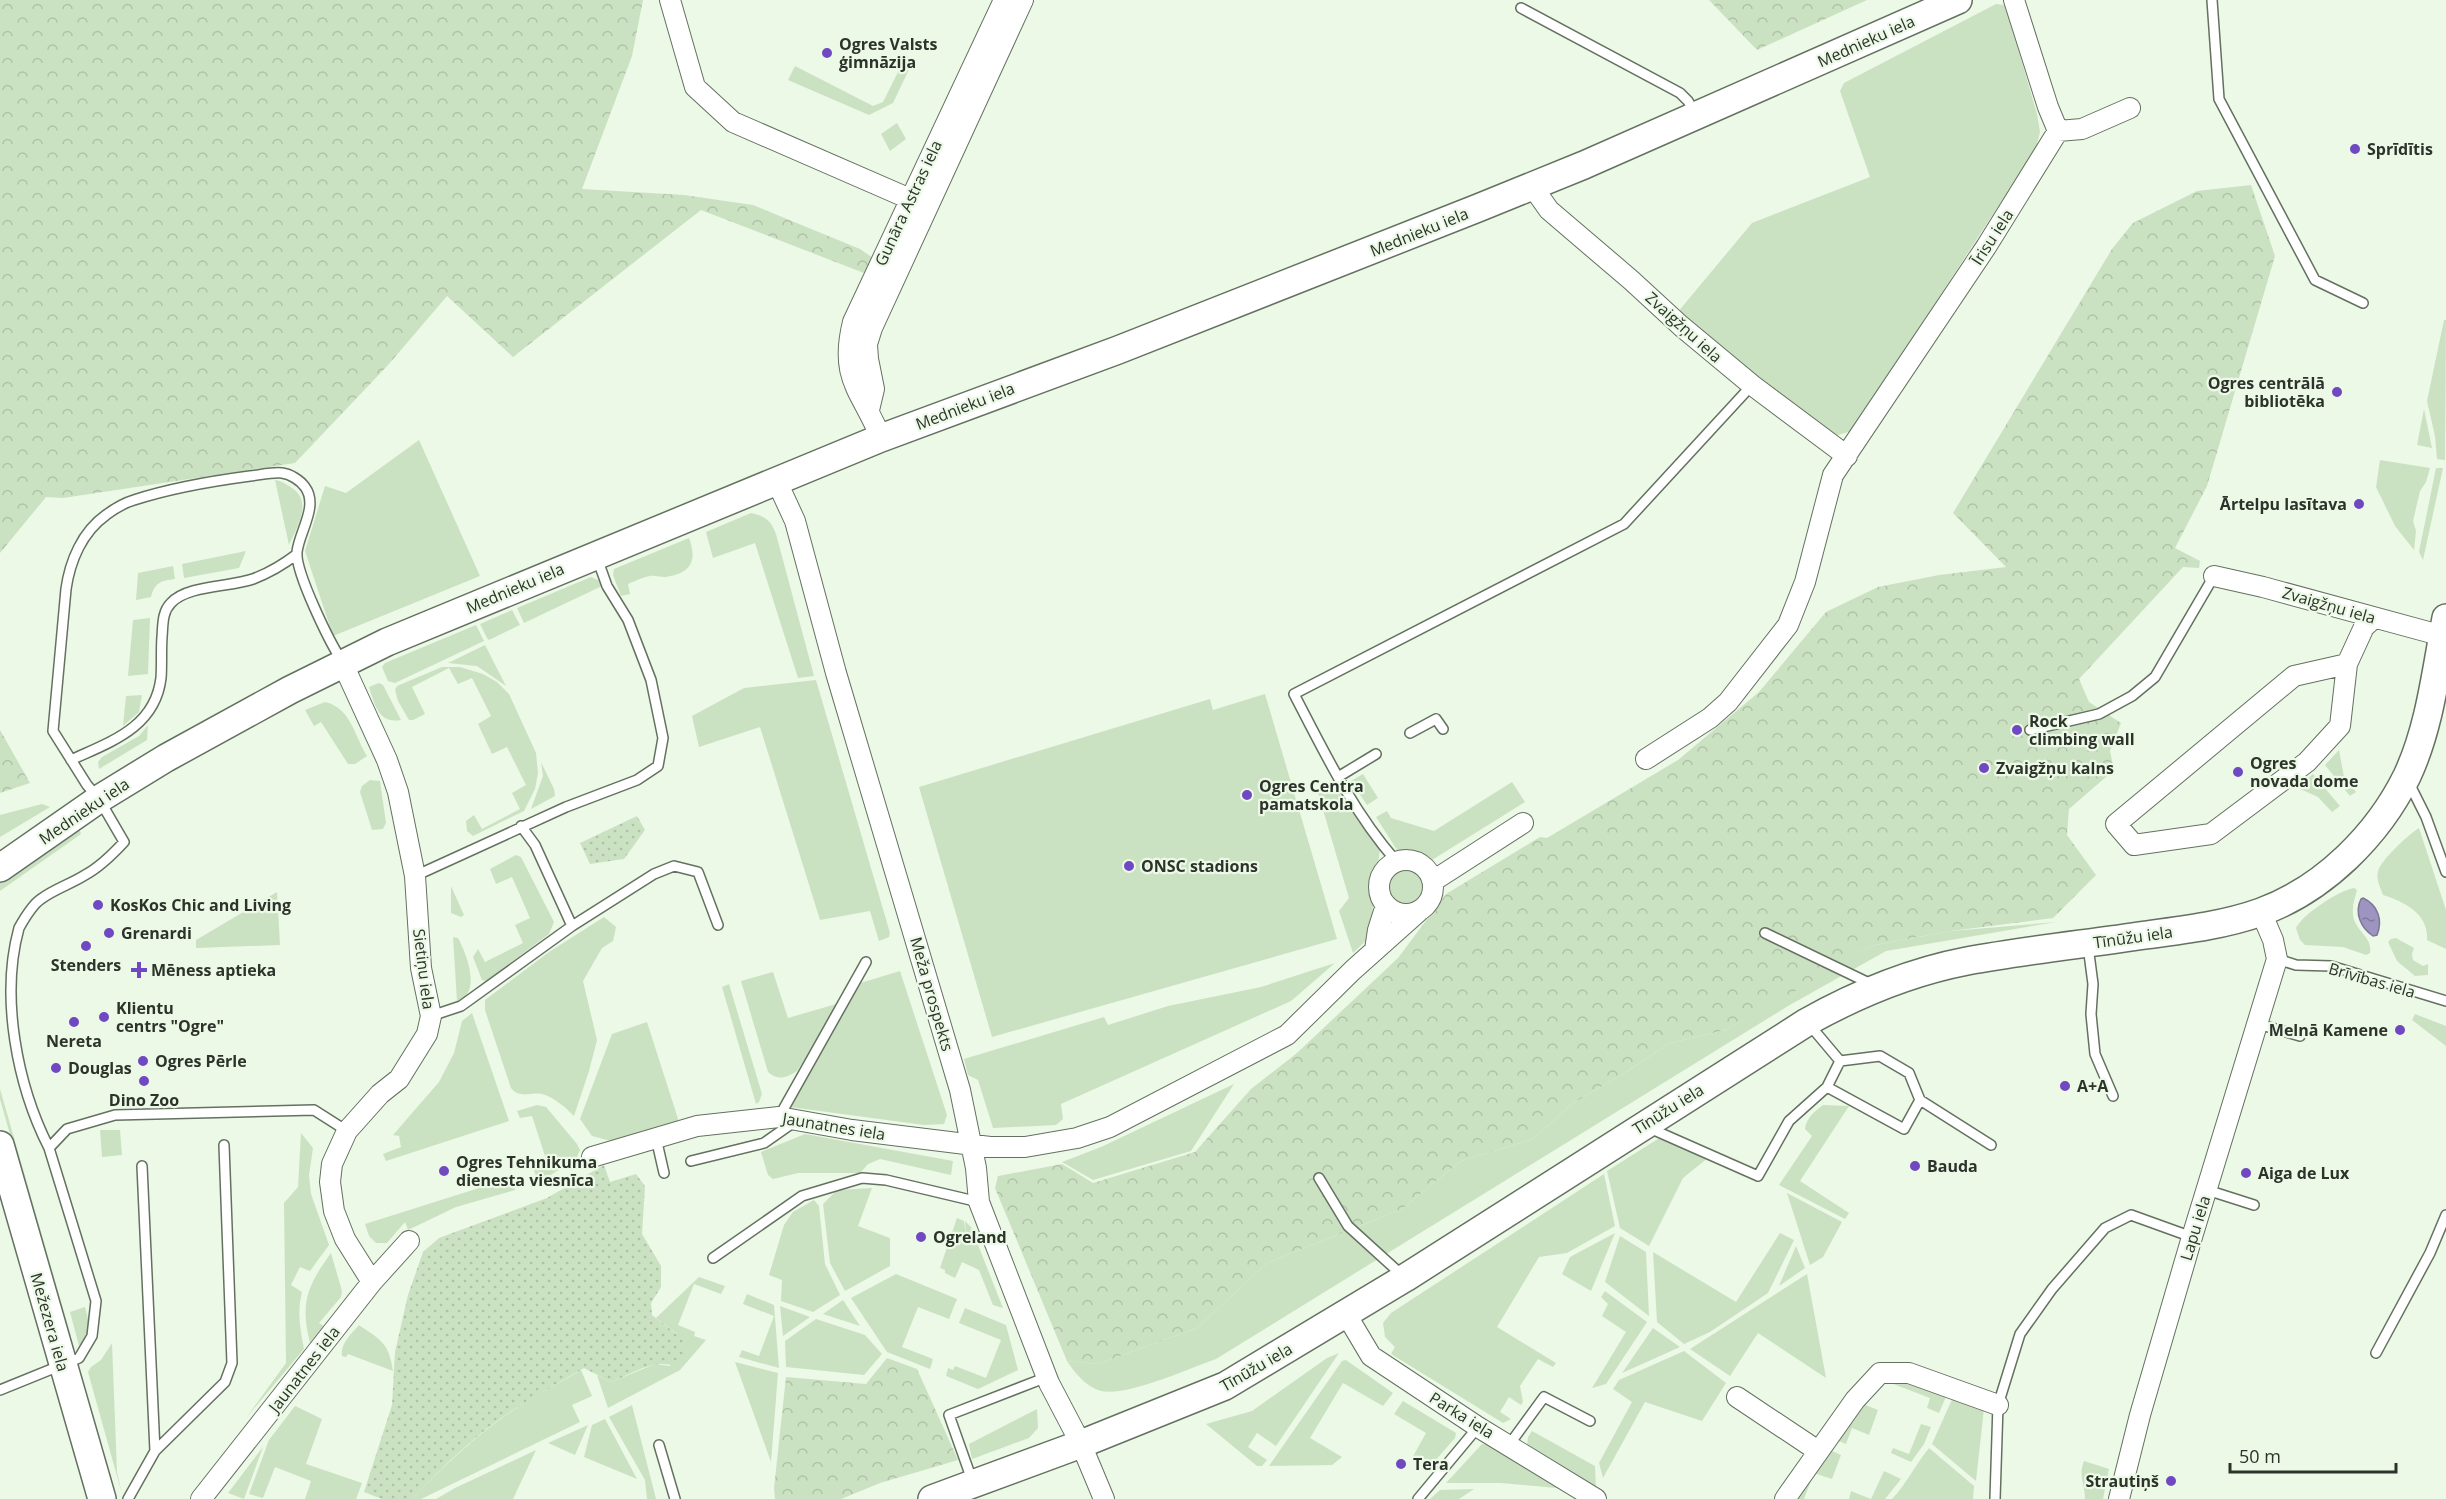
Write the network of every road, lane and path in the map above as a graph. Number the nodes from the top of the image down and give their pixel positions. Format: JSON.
{"nodes":[{"id":1,"x":670,"y":0,"type":"edge"},
{"id":2,"x":1004,"y":0,"type":"edge"},
{"id":3,"x":1023,"y":0,"type":"edge"},
{"id":4,"x":1958,"y":0,"type":"edge"},
{"id":5,"x":2014,"y":0,"type":"edge"},
{"id":6,"x":2212,"y":0,"type":"edge"},
{"id":7,"x":1521,"y":8,"type":"dead end"},
{"id":8,"x":2130,"y":108,"type":"dead end"},
{"id":9,"x":1696,"y":115,"type":"junction"},
{"id":10,"x":2058,"y":131,"type":"junction"},
{"id":11,"x":1532,"y":186,"type":"junction"},
{"id":12,"x":910,"y":199,"type":"junction"},
{"id":13,"x":2363,"y":303,"type":"dead end"},
{"id":14,"x":1752,"y":385,"type":"junction"},
{"id":15,"x":869,"y":410,"type":"junction"},
{"id":16,"x":881,"y":438,"type":"junction"},
{"id":17,"x":1847,"y":456,"type":"junction"},
{"id":18,"x":777,"y":482,"type":"junction"},
{"id":19,"x":297,"y":554,"type":"junction"},
{"id":20,"x":595,"y":555,"type":"junction"},
{"id":21,"x":2214,"y":576,"type":"joint"},
{"id":22,"x":2374,"y":618,"type":"junction"},
{"id":23,"x":2444,"y":627,"type":"edge"},
{"id":24,"x":342,"y":662,"type":"junction"},
{"id":25,"x":2347,"y":664,"type":"junction"},
{"id":26,"x":1443,"y":729,"type":"dead end"},
{"id":27,"x":2030,"y":730,"type":"dead end"},
{"id":28,"x":1410,"y":733,"type":"dead end"},
{"id":29,"x":1376,"y":754,"type":"dead end"},
{"id":30,"x":1646,"y":759,"type":"dead end"},
{"id":31,"x":71,"y":760,"type":"junction"},
{"id":32,"x":1338,"y":777,"type":"junction"},
{"id":33,"x":2406,"y":777,"type":"junction"},
{"id":34,"x":99,"y":799,"type":"junction"},
{"id":35,"x":1523,"y":823,"type":"dead end"},
{"id":36,"x":522,"y":826,"type":"junction"},
{"id":37,"x":1396,"y":861,"type":"junction"},
{"id":38,"x":0,"y":868,"type":"edge"},
{"id":39,"x":2446,"y":872,"type":"edge"},
{"id":40,"x":415,"y":876,"type":"junction"},
{"id":41,"x":1433,"y":881,"type":"junction"},
{"id":42,"x":1386,"y":906,"type":"junction"},
{"id":43,"x":1418,"y":912,"type":"junction"},
{"id":44,"x":2261,"y":912,"type":"junction"},
{"id":45,"x":718,"y":925,"type":"dead end"},
{"id":46,"x":572,"y":926,"type":"junction"},
{"id":47,"x":1765,"y":933,"type":"dead end"},
{"id":48,"x":2088,"y":943,"type":"junction"},
{"id":49,"x":1375,"y":950,"type":"junction"},
{"id":50,"x":2277,"y":959,"type":"junction"},
{"id":51,"x":866,"y":962,"type":"dead end"},
{"id":52,"x":1878,"y":987,"type":"junction"},
{"id":53,"x":2446,"y":1000,"type":"edge"},
{"id":54,"x":431,"y":1016,"type":"junction"},
{"id":55,"x":1807,"y":1022,"type":"junction"},
{"id":56,"x":2258,"y":1024,"type":"junction"},
{"id":57,"x":2300,"y":1036,"type":"dead end"},
{"id":58,"x":1840,"y":1061,"type":"junction"},
{"id":59,"x":1827,"y":1087,"type":"junction"},
{"id":60,"x":2113,"y":1096,"type":"dead end"},
{"id":61,"x":1920,"y":1100,"type":"junction"},
{"id":62,"x":788,"y":1118,"type":"junction"},
{"id":63,"x":1642,"y":1125,"type":"junction"},
{"id":64,"x":347,"y":1131,"type":"junction"},
{"id":65,"x":656,"y":1138,"type":"junction"},
{"id":66,"x":0,"y":1145,"type":"edge"},
{"id":67,"x":224,"y":1145,"type":"dead end"},
{"id":68,"x":972,"y":1145,"type":"junction"},
{"id":69,"x":1991,"y":1145,"type":"dead end"},
{"id":70,"x":49,"y":1149,"type":"junction"},
{"id":71,"x":592,"y":1156,"type":"dead end"},
{"id":72,"x":691,"y":1161,"type":"dead end"},
{"id":73,"x":142,"y":1166,"type":"dead end"},
{"id":74,"x":664,"y":1173,"type":"dead end"},
{"id":75,"x":1319,"y":1178,"type":"dead end"},
{"id":76,"x":2207,"y":1191,"type":"junction"},
{"id":77,"x":979,"y":1202,"type":"junction"},
{"id":78,"x":2254,"y":1205,"type":"dead end"},
{"id":79,"x":2446,"y":1215,"type":"edge"},
{"id":80,"x":2192,"y":1237,"type":"junction"},
{"id":81,"x":409,"y":1241,"type":"dead end"},
{"id":82,"x":713,"y":1258,"type":"dead end"},
{"id":83,"x":1405,"y":1278,"type":"junction"},
{"id":84,"x":372,"y":1282,"type":"junction"},
{"id":85,"x":1346,"y":1314,"type":"junction"},
{"id":86,"x":2376,"y":1353,"type":"dead end"},
{"id":87,"x":62,"y":1364,"type":"junction"},
{"id":88,"x":1047,"y":1377,"type":"junction"},
{"id":89,"x":0,"y":1390,"type":"edge"},
{"id":90,"x":1737,"y":1398,"type":"dead end"},
{"id":91,"x":1998,"y":1405,"type":"junction"},
{"id":92,"x":1590,"y":1421,"type":"dead end"},
{"id":93,"x":1478,"y":1427,"type":"junction"},
{"id":94,"x":1081,"y":1444,"type":"junction"},
{"id":95,"x":659,"y":1445,"type":"dead end"},
{"id":96,"x":1509,"y":1445,"type":"junction"},
{"id":97,"x":155,"y":1450,"type":"junction"},
{"id":98,"x":1818,"y":1451,"type":"junction"},
{"id":99,"x":973,"y":1484,"type":"junction"},
{"id":100,"x":2123,"y":1497,"type":"edge"},
{"id":101,"x":102,"y":1499,"type":"edge"},
{"id":102,"x":128,"y":1499,"type":"edge"},
{"id":103,"x":201,"y":1499,"type":"edge"},
{"id":104,"x":675,"y":1499,"type":"edge"},
{"id":105,"x":932,"y":1499,"type":"edge"},
{"id":106,"x":1104,"y":1499,"type":"edge"},
{"id":107,"x":1418,"y":1499,"type":"edge"},
{"id":108,"x":1596,"y":1499,"type":"edge"},
{"id":109,"x":1785,"y":1499,"type":"edge"},
{"id":110,"x":1995,"y":1499,"type":"edge"}],
"edges":[{"from":1,"to":12,"type":"street"},
{"from":2,"to":12,"type":"street","name":"Gunāra Astras iela"},
{"from":3,"to":15,"type":"street","name":"Gunāra Astras iela"},
{"from":4,"to":9,"type":"street","name":"Mednieku iela"},
{"from":5,"to":10,"type":"street"},
{"from":6,"to":13,"type":"lane"},
{"from":7,"to":9,"type":"lane"},
{"from":8,"to":10,"type":"street"},
{"from":9,"to":11,"type":"street","name":"Mednieku iela"},
{"from":10,"to":17,"type":"street","name":"Īrisu iela"},
{"from":11,"to":14,"type":"street","name":"Zvaigžņu iela"},
{"from":11,"to":16,"type":"street","name":"Mednieku iela"},
{"from":12,"to":15,"type":"street","name":"Gunāra Astras iela"},
{"from":14,"to":17,"type":"street","name":"Zvaigžņu iela"},
{"from":14,"to":32,"type":"lane"},
{"from":15,"to":16,"type":"street","name":"Gunāra Astras iela"},
{"from":16,"to":18,"type":"street","name":"Mednieku iela"},
{"from":17,"to":30,"type":"street","name":"Īrisu iela"},
{"from":18,"to":20,"type":"street","name":"Mednieku iela"},
{"from":18,"to":68,"type":"street","name":"Meža prospekts"},
{"from":19,"to":24,"type":"lane"},
{"from":19,"to":31,"type":"lane"},
{"from":19,"to":31,"type":"lane"},
{"from":20,"to":24,"type":"street","name":"Mednieku iela"},
{"from":20,"to":36,"type":"lane"},
{"from":21,"to":22,"type":"street","name":"Zvaigžņu iela"},
{"from":21,"to":27,"type":"lane"},
{"from":22,"to":23,"type":"street","name":"Zvaigžņu iela"},
{"from":22,"to":25,"type":"street"},
{"from":23,"to":33,"type":"street"},
{"from":24,"to":34,"type":"street","name":"Mednieku iela"},
{"from":24,"to":40,"type":"street","name":"Sietiņu iela"},
{"from":25,"to":25,"type":"street"},
{"from":26,"to":28,"type":"lane"},
{"from":29,"to":32,"type":"lane"},
{"from":31,"to":34,"type":"lane"},
{"from":32,"to":37,"type":"lane"},
{"from":33,"to":39,"type":"lane"},
{"from":33,"to":44,"type":"street","name":"Tīnūžu iela"},
{"from":34,"to":38,"type":"street","name":"Mednieku iela"},
{"from":34,"to":70,"type":"lane"},
{"from":35,"to":41,"type":"street"},
{"from":36,"to":40,"type":"lane"},
{"from":36,"to":46,"type":"lane"},
{"from":37,"to":41,"type":"street"},
{"from":37,"to":42,"type":"street"},
{"from":40,"to":54,"type":"street","name":"Sietiņu iela"},
{"from":41,"to":43,"type":"street"},
{"from":42,"to":43,"type":"street"},
{"from":42,"to":49,"type":"street"},
{"from":43,"to":49,"type":"street","name":"Jaunatnes iela"},
{"from":44,"to":48,"type":"street","name":"Tīnūžu iela"},
{"from":44,"to":50,"type":"street"},
{"from":45,"to":46,"type":"lane"},
{"from":46,"to":54,"type":"lane"},
{"from":47,"to":52,"type":"lane"},
{"from":48,"to":52,"type":"street","name":"Tīnūžu iela"},
{"from":48,"to":60,"type":"lane"},
{"from":49,"to":68,"type":"street","name":"Jaunatnes iela"},
{"from":50,"to":53,"type":"lane","name":"Brīvības iela"},
{"from":50,"to":56,"type":"street","name":"Lapu iela"},
{"from":51,"to":62,"type":"lane"},
{"from":52,"to":55,"type":"street","name":"Tīnūžu iela"},
{"from":54,"to":64,"type":"street","name":"Sietiņu iela"},
{"from":55,"to":58,"type":"lane"},
{"from":55,"to":63,"type":"street","name":"Tīnūžu iela"},
{"from":56,"to":57,"type":"lane"},
{"from":56,"to":76,"type":"street","name":"Lapu iela"},
{"from":58,"to":59,"type":"lane"},
{"from":58,"to":61,"type":"lane"},
{"from":59,"to":61,"type":"lane"},
{"from":59,"to":63,"type":"lane"},
{"from":61,"to":69,"type":"lane"},
{"from":62,"to":65,"type":"street","name":"Jaunatnes iela"},
{"from":62,"to":68,"type":"street","name":"Jaunatnes iela"},
{"from":62,"to":72,"type":"lane"},
{"from":63,"to":83,"type":"street","name":"Tīnūžu iela"},
{"from":64,"to":70,"type":"lane"},
{"from":64,"to":84,"type":"street","name":"Sietiņu iela"},
{"from":65,"to":71,"type":"street","name":"Jaunatnes iela"},
{"from":65,"to":74,"type":"lane"},
{"from":66,"to":87,"type":"street","name":"Mežezera iela"},
{"from":67,"to":97,"type":"lane"},
{"from":68,"to":77,"type":"street","name":"Meža prospekts"},
{"from":70,"to":87,"type":"lane"},
{"from":73,"to":97,"type":"lane"},
{"from":75,"to":83,"type":"lane"},
{"from":76,"to":78,"type":"lane"},
{"from":76,"to":80,"type":"street","name":"Lapu iela"},
{"from":77,"to":82,"type":"lane"},
{"from":77,"to":88,"type":"street","name":"Meža prospekts"},
{"from":79,"to":86,"type":"lane"},
{"from":80,"to":91,"type":"lane"},
{"from":80,"to":100,"type":"street","name":"Lapu iela"},
{"from":81,"to":84,"type":"street","name":"Jaunatnes iela"},
{"from":83,"to":85,"type":"street","name":"Tīnūžu iela"},
{"from":84,"to":103,"type":"street","name":"Jaunatnes iela"},
{"from":85,"to":93,"type":"street","name":"Parka iela"},
{"from":85,"to":94,"type":"street","name":"Tīnūžu iela"},
{"from":87,"to":89,"type":"lane"},
{"from":87,"to":101,"type":"street","name":"Mežezera iela"},
{"from":88,"to":94,"type":"street","name":"Meža prospekts"},
{"from":88,"to":99,"type":"lane"},
{"from":90,"to":98,"type":"street"},
{"from":91,"to":98,"type":"street"},
{"from":91,"to":110,"type":"lane"},
{"from":92,"to":96,"type":"lane"},
{"from":93,"to":96,"type":"street","name":"Parka iela"},
{"from":93,"to":107,"type":"lane"},
{"from":94,"to":99,"type":"street","name":"Tīnūžu iela"},
{"from":94,"to":106,"type":"street","name":"Meža prospekts"},
{"from":95,"to":104,"type":"lane"},
{"from":96,"to":108,"type":"street","name":"Parka iela"},
{"from":97,"to":102,"type":"lane"},
{"from":98,"to":109,"type":"street"},
{"from":99,"to":105,"type":"street","name":"Tīnūžu iela"}]}
